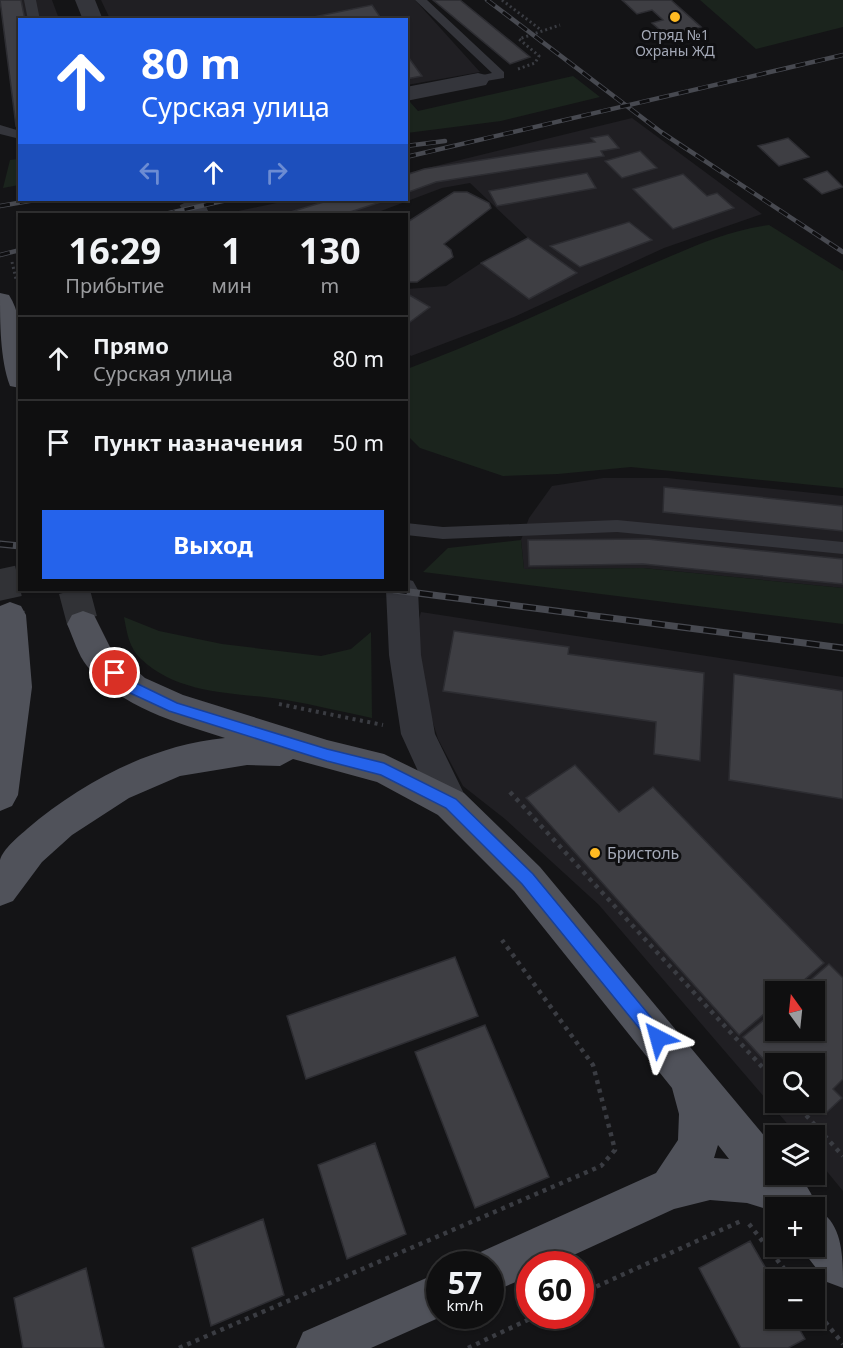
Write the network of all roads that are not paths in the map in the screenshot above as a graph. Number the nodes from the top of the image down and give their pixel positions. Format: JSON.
{"nodes":[{"id":1,"x":30,"y":0,"type":"edge"},
{"id":2,"x":85,"y":0,"type":"edge"},
{"id":3,"x":421,"y":0,"type":"edge"},
{"id":4,"x":34,"y":18,"type":"edge"},
{"id":5,"x":92,"y":18,"type":"edge"},
{"id":6,"x":478,"y":80,"type":"joint"},
{"id":7,"x":408,"y":94,"type":"edge"},
{"id":8,"x":0,"y":129,"type":"edge"},
{"id":9,"x":18,"y":135,"type":"edge"},
{"id":10,"x":0,"y":301,"type":"edge"},
{"id":11,"x":18,"y":371,"type":"edge"},
{"id":12,"x":408,"y":529,"type":"edge"},
{"id":13,"x":843,"y":548,"type":"edge"},
{"id":14,"x":402,"y":591,"type":"edge"},
{"id":15,"x":10,"y":615,"type":"tunnel mouth"},
{"id":16,"x":83,"y":624,"type":"tunnel mouth"},
{"id":17,"x":327,"y":755,"type":"junction"},
{"id":18,"x":0,"y":795,"type":"edge"},
{"id":19,"x":451,"y":804,"type":"junction"},
{"id":20,"x":0,"y":889,"type":"edge"},
{"id":21,"x":687,"y":1074,"type":"junction"},
{"id":22,"x":671,"y":1188,"type":"junction"},
{"id":23,"x":783,"y":1197,"type":"edge"},
{"id":24,"x":788,"y":1197,"type":"edge"},
{"id":25,"x":825,"y":1244,"type":"edge"},
{"id":26,"x":504,"y":1265,"type":"edge"},
{"id":27,"x":843,"y":1266,"type":"edge"},
{"id":28,"x":426,"y":1300,"type":"edge"},
{"id":29,"x":319,"y":1348,"type":"edge"}],
"edges":[{"from":1,"to":4,"type":"lane"},
{"from":2,"to":5,"type":"street"},
{"from":3,"to":6,"type":"lane"},
{"from":6,"to":7,"type":"street"},
{"from":8,"to":9,"type":"lane"},
{"from":10,"to":11,"type":"main road"},
{"from":12,"to":13,"type":"lane"},
{"from":14,"to":19,"type":"street"},
{"from":15,"to":18,"type":"main road"},
{"from":16,"to":17,"type":"main road"},
{"from":17,"to":19,"type":"main road"},
{"from":17,"to":20,"type":"main road"},
{"from":19,"to":21,"type":"main road"},
{"from":21,"to":22,"type":"main road"},
{"from":21,"to":24,"type":"main road"},
{"from":22,"to":23,"type":"main road"},
{"from":22,"to":26,"type":"main road"},
{"from":25,"to":27,"type":"main road"},
{"from":28,"to":29,"type":"main road"}]}
